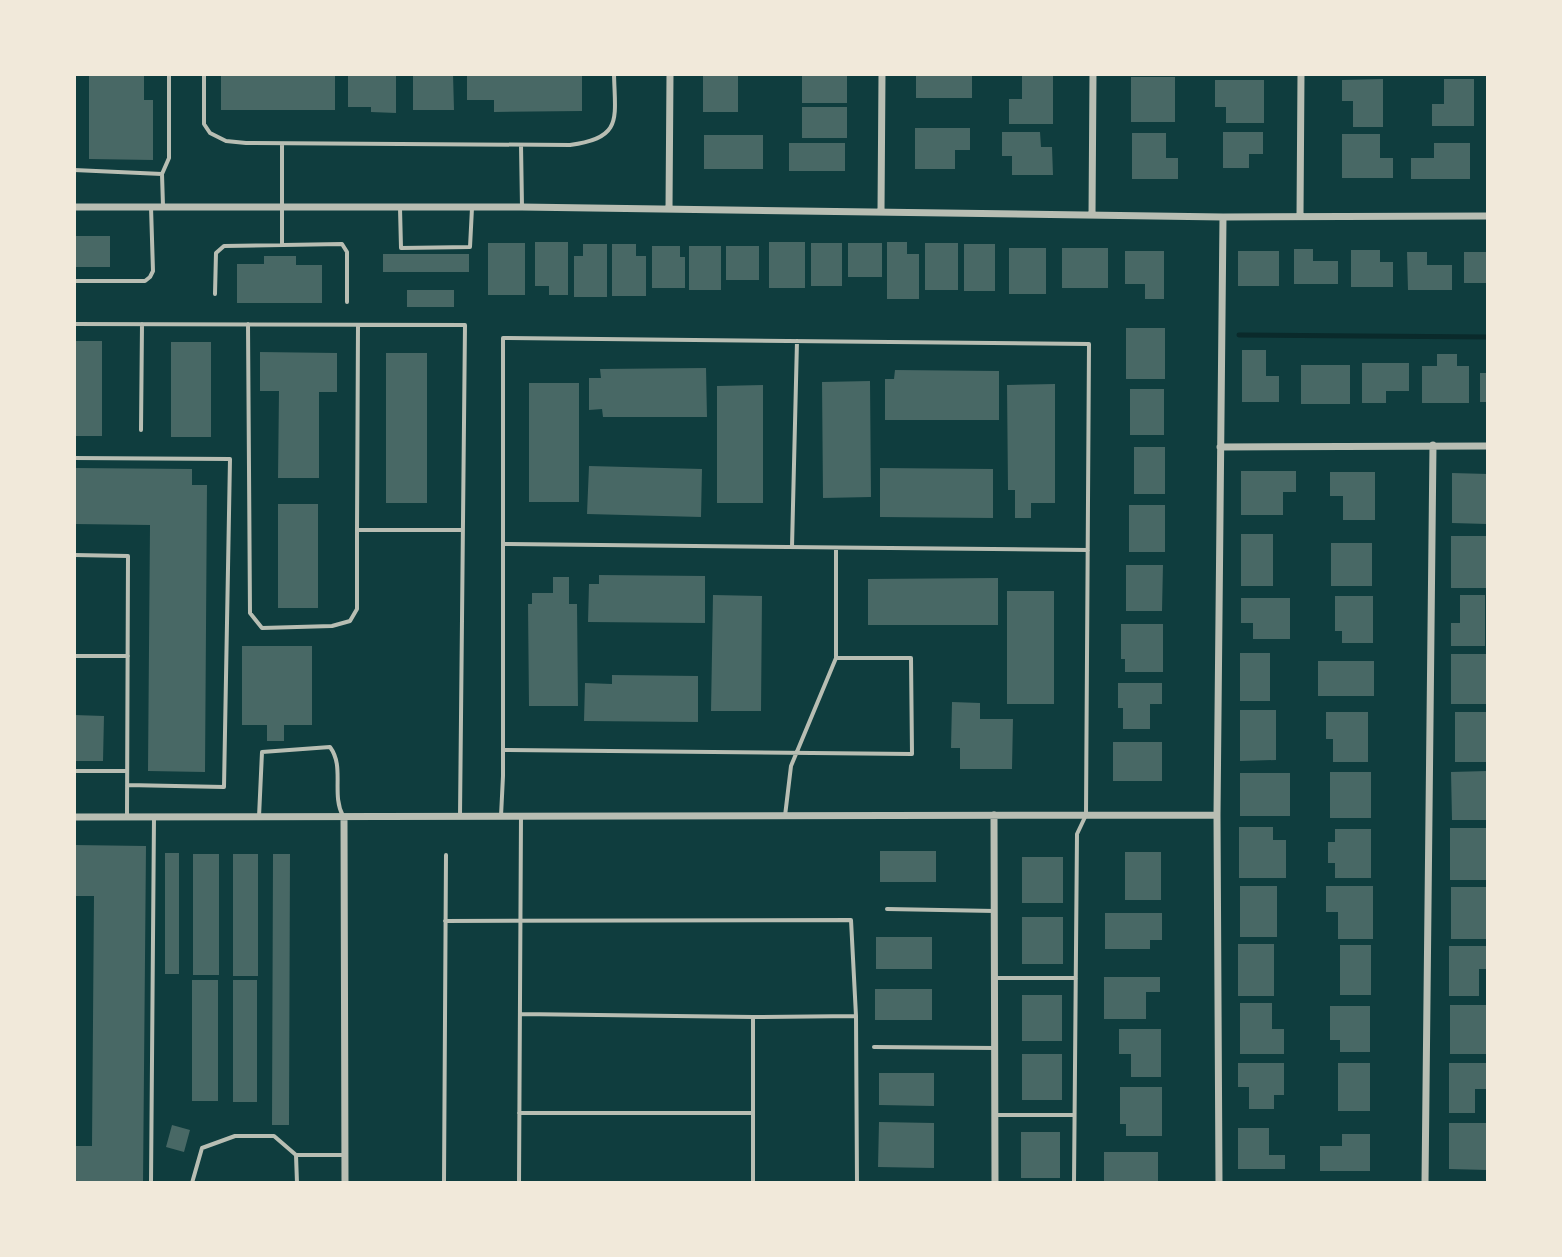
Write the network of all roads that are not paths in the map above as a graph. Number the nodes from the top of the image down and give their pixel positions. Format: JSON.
{"nodes":[{"id":1,"x":169,"y":74,"type":"edge"},
{"id":2,"x":204,"y":74,"type":"edge"},
{"id":3,"x":614,"y":74,"type":"edge"},
{"id":4,"x":670,"y":74,"type":"edge"},
{"id":5,"x":882,"y":74,"type":"edge"},
{"id":6,"x":1093,"y":74,"type":"edge"},
{"id":7,"x":1301,"y":74,"type":"edge"},
{"id":8,"x":282,"y":144,"type":"junction"},
{"id":9,"x":521,"y":145,"type":"junction"},
{"id":10,"x":74,"y":170,"type":"edge"},
{"id":11,"x":162,"y":174,"type":"junction"},
{"id":12,"x":74,"y":207,"type":"edge"},
{"id":13,"x":151,"y":207,"type":"junction"},
{"id":14,"x":163,"y":207,"type":"junction"},
{"id":15,"x":522,"y":207,"type":"junction"},
{"id":16,"x":282,"y":208,"type":"junction"},
{"id":17,"x":400,"y":208,"type":"junction"},
{"id":18,"x":472,"y":208,"type":"junction"},
{"id":19,"x":669,"y":209,"type":"junction"},
{"id":20,"x":881,"y":211,"type":"junction"},
{"id":21,"x":1092,"y":215,"type":"junction"},
{"id":22,"x":1300,"y":216,"type":"junction"},
{"id":23,"x":1488,"y":216,"type":"edge"},
{"id":24,"x":1223,"y":217,"type":"junction"},
{"id":25,"x":282,"y":244,"type":"junction"},
{"id":26,"x":74,"y":281,"type":"edge"},
{"id":27,"x":215,"y":294,"type":"dead end"},
{"id":28,"x":347,"y":302,"type":"dead end"},
{"id":29,"x":74,"y":324,"type":"edge"},
{"id":30,"x":142,"y":324,"type":"junction"},
{"id":31,"x":248,"y":324,"type":"junction"},
{"id":32,"x":358,"y":325,"type":"junction"},
{"id":33,"x":797,"y":341,"type":"junction"},
{"id":34,"x":141,"y":430,"type":"dead end"},
{"id":35,"x":1433,"y":445,"type":"junction"},
{"id":36,"x":1488,"y":446,"type":"edge"},
{"id":37,"x":1220,"y":447,"type":"junction"},
{"id":38,"x":74,"y":458,"type":"edge"},
{"id":39,"x":357,"y":530,"type":"junction"},
{"id":40,"x":463,"y":530,"type":"junction"},
{"id":41,"x":503,"y":544,"type":"junction"},
{"id":42,"x":792,"y":547,"type":"junction"},
{"id":43,"x":836,"y":548,"type":"junction"},
{"id":44,"x":1088,"y":550,"type":"junction"},
{"id":45,"x":74,"y":555,"type":"edge"},
{"id":46,"x":74,"y":656,"type":"edge"},
{"id":47,"x":129,"y":656,"type":"junction"},
{"id":48,"x":836,"y":658,"type":"junction"},
{"id":49,"x":503,"y":750,"type":"junction"},
{"id":50,"x":796,"y":754,"type":"junction"},
{"id":51,"x":74,"y":771,"type":"edge"},
{"id":52,"x":127,"y":771,"type":"junction"},
{"id":53,"x":127,"y":785,"type":"junction"},
{"id":54,"x":994,"y":815,"type":"junction"},
{"id":55,"x":1086,"y":815,"type":"junction"},
{"id":56,"x":1217,"y":815,"type":"junction"},
{"id":57,"x":460,"y":816,"type":"junction"},
{"id":58,"x":501,"y":816,"type":"junction"},
{"id":59,"x":521,"y":816,"type":"junction"},
{"id":60,"x":785,"y":816,"type":"junction"},
{"id":61,"x":74,"y":817,"type":"edge"},
{"id":62,"x":127,"y":817,"type":"junction"},
{"id":63,"x":154,"y":817,"type":"junction"},
{"id":64,"x":259,"y":817,"type":"junction"},
{"id":65,"x":344,"y":817,"type":"junction"},
{"id":66,"x":446,"y":855,"type":"dead end"},
{"id":67,"x":887,"y":909,"type":"dead end"},
{"id":68,"x":995,"y":911,"type":"junction"},
{"id":69,"x":520,"y":920,"type":"junction"},
{"id":70,"x":445,"y":921,"type":"junction"},
{"id":71,"x":995,"y":978,"type":"junction"},
{"id":72,"x":1076,"y":978,"type":"junction"},
{"id":73,"x":520,"y":1014,"type":"junction"},
{"id":74,"x":856,"y":1016,"type":"junction"},
{"id":75,"x":753,"y":1017,"type":"junction"},
{"id":76,"x":874,"y":1047,"type":"dead end"},
{"id":77,"x":995,"y":1048,"type":"junction"},
{"id":78,"x":519,"y":1113,"type":"junction"},
{"id":79,"x":753,"y":1113,"type":"junction"},
{"id":80,"x":995,"y":1115,"type":"junction"},
{"id":81,"x":1074,"y":1115,"type":"junction"},
{"id":82,"x":296,"y":1155,"type":"junction"},
{"id":83,"x":345,"y":1155,"type":"junction"},
{"id":84,"x":151,"y":1183,"type":"edge"},
{"id":85,"x":192,"y":1183,"type":"edge"},
{"id":86,"x":297,"y":1183,"type":"edge"},
{"id":87,"x":345,"y":1183,"type":"edge"},
{"id":88,"x":444,"y":1183,"type":"edge"},
{"id":89,"x":519,"y":1183,"type":"edge"},
{"id":90,"x":753,"y":1183,"type":"edge"},
{"id":91,"x":857,"y":1183,"type":"edge"},
{"id":92,"x":888,"y":1183,"type":"edge"},
{"id":93,"x":930,"y":1183,"type":"edge"},
{"id":94,"x":995,"y":1183,"type":"edge"},
{"id":95,"x":1074,"y":1183,"type":"edge"},
{"id":96,"x":1219,"y":1183,"type":"edge"},
{"id":97,"x":1425,"y":1183,"type":"edge"}],
"edges":[{"from":1,"to":11,"type":"lane"},
{"from":2,"to":8,"type":"lane"},
{"from":3,"to":9,"type":"lane"},
{"from":4,"to":19,"type":"street"},
{"from":5,"to":20,"type":"street"},
{"from":6,"to":21,"type":"street"},
{"from":7,"to":22,"type":"street"},
{"from":8,"to":9,"type":"lane"},
{"from":8,"to":16,"type":"lane"},
{"from":9,"to":15,"type":"lane"},
{"from":10,"to":11,"type":"lane"},
{"from":11,"to":14,"type":"lane"},
{"from":12,"to":13,"type":"street"},
{"from":13,"to":14,"type":"street"},
{"from":13,"to":26,"type":"lane"},
{"from":14,"to":16,"type":"street"},
{"from":15,"to":18,"type":"street"},
{"from":15,"to":19,"type":"street"},
{"from":16,"to":17,"type":"street"},
{"from":16,"to":25,"type":"lane"},
{"from":17,"to":18,"type":"street"},
{"from":17,"to":18,"type":"lane"},
{"from":19,"to":20,"type":"street"},
{"from":20,"to":21,"type":"street"},
{"from":21,"to":24,"type":"street"},
{"from":22,"to":23,"type":"street"},
{"from":22,"to":24,"type":"street"},
{"from":24,"to":37,"type":"street"},
{"from":25,"to":27,"type":"lane"},
{"from":25,"to":28,"type":"lane"},
{"from":29,"to":30,"type":"lane"},
{"from":30,"to":31,"type":"lane"},
{"from":30,"to":34,"type":"lane"},
{"from":31,"to":32,"type":"lane"},
{"from":31,"to":39,"type":"lane"},
{"from":32,"to":39,"type":"lane"},
{"from":32,"to":40,"type":"lane"},
{"from":33,"to":41,"type":"lane"},
{"from":33,"to":42,"type":"lane"},
{"from":33,"to":44,"type":"lane"},
{"from":35,"to":36,"type":"street"},
{"from":35,"to":37,"type":"street"},
{"from":35,"to":97,"type":"street"},
{"from":37,"to":56,"type":"street"},
{"from":38,"to":53,"type":"lane"},
{"from":39,"to":40,"type":"lane"},
{"from":40,"to":57,"type":"lane"},
{"from":41,"to":42,"type":"lane"},
{"from":41,"to":49,"type":"lane"},
{"from":42,"to":43,"type":"lane"},
{"from":43,"to":44,"type":"lane"},
{"from":43,"to":48,"type":"lane"},
{"from":44,"to":55,"type":"lane"},
{"from":45,"to":47,"type":"lane"},
{"from":46,"to":47,"type":"lane"},
{"from":47,"to":52,"type":"lane"},
{"from":48,"to":50,"type":"lane"},
{"from":48,"to":50,"type":"lane"},
{"from":49,"to":50,"type":"lane"},
{"from":49,"to":58,"type":"lane"},
{"from":50,"to":60,"type":"lane"},
{"from":51,"to":52,"type":"lane"},
{"from":52,"to":53,"type":"lane"},
{"from":53,"to":62,"type":"lane"},
{"from":54,"to":55,"type":"street"},
{"from":54,"to":60,"type":"street"},
{"from":54,"to":68,"type":"street"},
{"from":55,"to":56,"type":"street"},
{"from":55,"to":72,"type":"lane"},
{"from":56,"to":96,"type":"street"},
{"from":57,"to":58,"type":"street"},
{"from":57,"to":65,"type":"street"},
{"from":58,"to":59,"type":"street"},
{"from":59,"to":60,"type":"street"},
{"from":59,"to":69,"type":"lane"},
{"from":61,"to":62,"type":"street"},
{"from":62,"to":63,"type":"street"},
{"from":63,"to":64,"type":"street"},
{"from":63,"to":84,"type":"lane"},
{"from":64,"to":65,"type":"street"},
{"from":64,"to":65,"type":"lane"},
{"from":65,"to":83,"type":"street"},
{"from":66,"to":70,"type":"lane"},
{"from":67,"to":68,"type":"lane"},
{"from":68,"to":71,"type":"street"},
{"from":69,"to":70,"type":"lane"},
{"from":69,"to":73,"type":"lane"},
{"from":69,"to":74,"type":"lane"},
{"from":70,"to":88,"type":"lane"},
{"from":71,"to":72,"type":"lane"},
{"from":71,"to":77,"type":"street"},
{"from":72,"to":81,"type":"lane"},
{"from":73,"to":75,"type":"lane"},
{"from":73,"to":78,"type":"lane"},
{"from":74,"to":75,"type":"lane"},
{"from":74,"to":91,"type":"lane"},
{"from":75,"to":79,"type":"lane"},
{"from":76,"to":77,"type":"lane"},
{"from":77,"to":80,"type":"street"},
{"from":78,"to":79,"type":"lane"},
{"from":78,"to":89,"type":"lane"},
{"from":79,"to":90,"type":"lane"},
{"from":80,"to":81,"type":"lane"},
{"from":80,"to":94,"type":"street"},
{"from":81,"to":95,"type":"lane"},
{"from":82,"to":83,"type":"lane"},
{"from":82,"to":85,"type":"lane"},
{"from":82,"to":86,"type":"lane"},
{"from":83,"to":87,"type":"street"},
{"from":92,"to":93,"type":"lane"}]}
